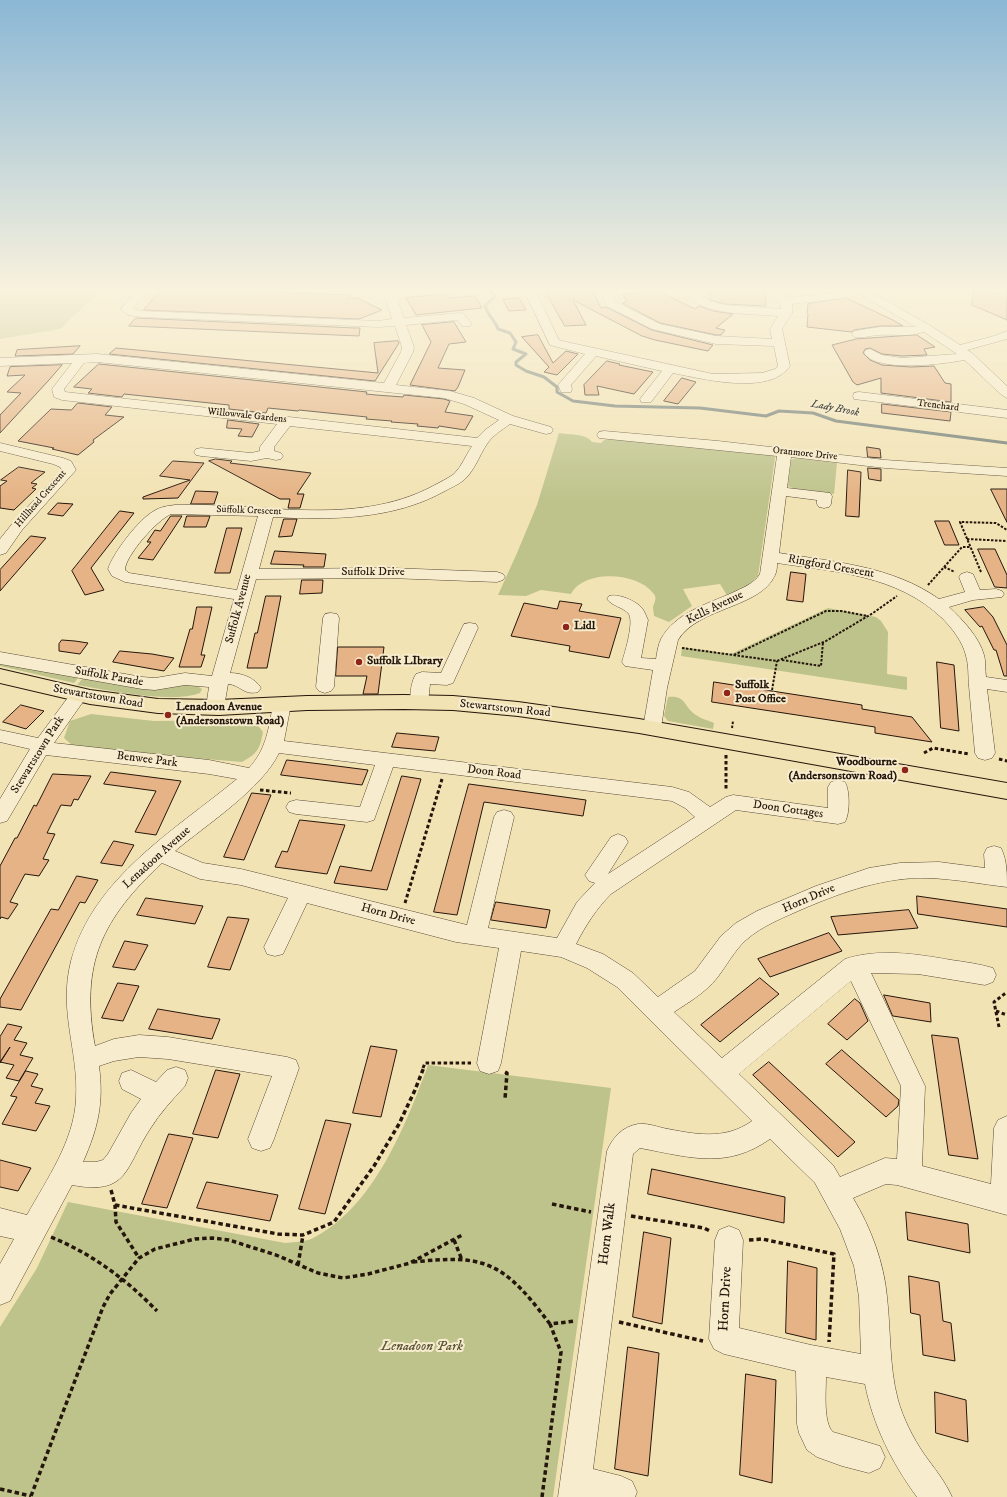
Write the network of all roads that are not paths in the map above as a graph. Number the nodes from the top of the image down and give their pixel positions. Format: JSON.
{"nodes":[{"id":1,"x":45,"y":360,"type":"edge"},
{"id":2,"x":80,"y":360,"type":"edge"},
{"id":3,"x":118,"y":360,"type":"edge"},
{"id":4,"x":403,"y":360,"type":"edge"},
{"id":5,"x":586,"y":360,"type":"edge"},
{"id":6,"x":629,"y":360,"type":"edge"},
{"id":7,"x":782,"y":360,"type":"edge"},
{"id":8,"x":887,"y":360,"type":"edge"},
{"id":9,"x":944,"y":360,"type":"edge"},
{"id":10,"x":972,"y":360,"type":"edge"},
{"id":11,"x":0,"y":362,"type":"edge"},
{"id":12,"x":670,"y":369,"type":"junction"},
{"id":13,"x":388,"y":388,"type":"junction"},
{"id":14,"x":566,"y":389,"type":"dead end"},
{"id":15,"x":1007,"y":394,"type":"edge"},
{"id":16,"x":866,"y":395,"type":"dead end"},
{"id":17,"x":646,"y":399,"type":"dead end"},
{"id":18,"x":1007,"y":414,"type":"edge"},
{"id":19,"x":508,"y":419,"type":"junction"},
{"id":20,"x":287,"y":420,"type":"junction"},
{"id":21,"x":546,"y":430,"type":"dead end"},
{"id":22,"x":604,"y":435,"type":"dead end"},
{"id":23,"x":481,"y":443,"type":"junction"},
{"id":24,"x":0,"y":446,"type":"edge"},
{"id":25,"x":201,"y":452,"type":"dead end"},
{"id":26,"x":785,"y":452,"type":"junction"},
{"id":27,"x":1007,"y":472,"type":"edge"},
{"id":28,"x":780,"y":491,"type":"junction"},
{"id":29,"x":824,"y":504,"type":"dead end"},
{"id":30,"x":267,"y":512,"type":"junction"},
{"id":31,"x":0,"y":524,"type":"edge"},
{"id":32,"x":17,"y":527,"type":"junction"},
{"id":33,"x":0,"y":550,"type":"edge"},
{"id":34,"x":771,"y":557,"type":"junction"},
{"id":35,"x":249,"y":574,"type":"junction"},
{"id":36,"x":975,"y":576,"type":"road end"},
{"id":37,"x":497,"y":577,"type":"dead end"},
{"id":38,"x":996,"y":594,"type":"dead end"},
{"id":39,"x":974,"y":595,"type":"junction"},
{"id":40,"x":243,"y":596,"type":"junction"},
{"id":41,"x":615,"y":599,"type":"dead end"},
{"id":42,"x":938,"y":605,"type":"junction"},
{"id":43,"x":331,"y":618,"type":"dead end"},
{"id":44,"x":470,"y":628,"type":"dead end"},
{"id":45,"x":0,"y":658,"type":"edge"},
{"id":46,"x":663,"y":666,"type":"junction"},
{"id":47,"x":0,"y":676,"type":"edge"},
{"id":48,"x":220,"y":680,"type":"junction"},
{"id":49,"x":978,"y":682,"type":"junction"},
{"id":50,"x":1007,"y":686,"type":"edge"},
{"id":51,"x":325,"y":687,"type":"dead end"},
{"id":52,"x":252,"y":688,"type":"dead end"},
{"id":53,"x":78,"y":696,"type":"junction"},
{"id":54,"x":419,"y":703,"type":"junction"},
{"id":55,"x":282,"y":704,"type":"junction"},
{"id":56,"x":215,"y":707,"type":"junction"},
{"id":57,"x":652,"y":728,"type":"junction"},
{"id":58,"x":0,"y":736,"type":"edge"},
{"id":59,"x":42,"y":746,"type":"junction"},
{"id":60,"x":272,"y":746,"type":"junction"},
{"id":61,"x":978,"y":754,"type":"road end"},
{"id":62,"x":386,"y":760,"type":"junction"},
{"id":63,"x":247,"y":780,"type":"junction"},
{"id":64,"x":838,"y":787,"type":"dead end"},
{"id":65,"x":982,"y":787,"type":"junction"},
{"id":66,"x":1007,"y":787,"type":"edge"},
{"id":67,"x":1007,"y":791,"type":"edge"},
{"id":68,"x":296,"y":806,"type":"road end"},
{"id":69,"x":0,"y":816,"type":"edge"},
{"id":70,"x":504,"y":817,"type":"dead end"},
{"id":71,"x":709,"y":817,"type":"junction"},
{"id":72,"x":160,"y":853,"type":"junction"},
{"id":73,"x":994,"y":854,"type":"dead end"},
{"id":74,"x":630,"y":870,"type":"junction"},
{"id":75,"x":596,"y":875,"type":"dead end"},
{"id":76,"x":1002,"y":879,"type":"edge"},
{"id":77,"x":301,"y":892,"type":"junction"},
{"id":78,"x":475,"y":936,"type":"junction"},
{"id":79,"x":512,"y":941,"type":"junction"},
{"id":80,"x":275,"y":947,"type":"dead end"},
{"id":81,"x":563,"y":948,"type":"junction"},
{"id":82,"x":856,"y":966,"type":"junction"},
{"id":83,"x":985,"y":975,"type":"dead end"},
{"id":84,"x":657,"y":1011,"type":"junction"},
{"id":85,"x":86,"y":1060,"type":"junction"},
{"id":86,"x":489,"y":1063,"type":"road end"},
{"id":87,"x":722,"y":1074,"type":"junction"},
{"id":88,"x":176,"y":1078,"type":"dead end"},
{"id":89,"x":132,"y":1081,"type":"dead end"},
{"id":90,"x":160,"y":1097,"type":"junction"},
{"id":91,"x":771,"y":1123,"type":"junction"},
{"id":92,"x":1007,"y":1128,"type":"edge"},
{"id":93,"x":261,"y":1139,"type":"dead end"},
{"id":94,"x":65,"y":1171,"type":"junction"},
{"id":95,"x":908,"y":1174,"type":"junction"},
{"id":96,"x":834,"y":1194,"type":"junction"},
{"id":97,"x":1005,"y":1201,"type":"edge"},
{"id":98,"x":0,"y":1222,"type":"edge"},
{"id":99,"x":34,"y":1230,"type":"junction"},
{"id":100,"x":729,"y":1240,"type":"road end"},
{"id":101,"x":0,"y":1291,"type":"edge"},
{"id":102,"x":820,"y":1361,"type":"junction"},
{"id":103,"x":877,"y":1371,"type":"junction"},
{"id":104,"x":869,"y":1457,"type":"dead end"},
{"id":105,"x":575,"y":1489,"type":"edge"},
{"id":106,"x":621,"y":1492,"type":"dead end"},
{"id":107,"x":936,"y":1497,"type":"edge"}],
"edges":[{"from":1,"to":11,"type":"street"},
{"from":2,"to":20,"type":"street","name":"Willowvale Gardens"},
{"from":3,"to":13,"type":"street"},
{"from":4,"to":13,"type":"street"},
{"from":5,"to":14,"type":"street"},
{"from":6,"to":12,"type":"street"},
{"from":7,"to":12,"type":"street"},
{"from":8,"to":9,"type":"street"},
{"from":10,"to":15,"type":"street"},
{"from":12,"to":17,"type":"street"},
{"from":13,"to":19,"type":"street"},
{"from":16,"to":18,"type":"street","name":"Trenchard"},
{"from":19,"to":21,"type":"street"},
{"from":19,"to":23,"type":"street","name":"Suffolk Crescent"},
{"from":20,"to":23,"type":"street","name":"Willowvale Gardens"},
{"from":20,"to":25,"type":"street"},
{"from":22,"to":26,"type":"street","name":"Oranmore Drive"},
{"from":23,"to":30,"type":"street","name":"Suffolk Crescent"},
{"from":24,"to":32,"type":"street","name":"Hillhead Crescent"},
{"from":26,"to":27,"type":"street","name":"Oranmore Drive"},
{"from":26,"to":28,"type":"street","name":"Kells Avenue"},
{"from":28,"to":29,"type":"street"},
{"from":28,"to":34,"type":"street","name":"Kells Avenue"},
{"from":30,"to":35,"type":"street","name":"Suffolk Avenue"},
{"from":30,"to":40,"type":"street","name":"Suffolk Crescent"},
{"from":31,"to":32,"type":"street"},
{"from":32,"to":33,"type":"street","name":"Hillhead Crescent"},
{"from":34,"to":42,"type":"street","name":"Ringford Crescent"},
{"from":34,"to":46,"type":"street","name":"Kells Avenue"},
{"from":35,"to":37,"type":"street","name":"Suffolk Drive"},
{"from":35,"to":40,"type":"street","name":"Suffolk Avenue"},
{"from":36,"to":39,"type":"street"},
{"from":38,"to":39,"type":"street"},
{"from":39,"to":42,"type":"street"},
{"from":40,"to":48,"type":"street","name":"Suffolk Avenue"},
{"from":41,"to":46,"type":"street"},
{"from":42,"to":49,"type":"street","name":"Ringford Crescent"},
{"from":43,"to":51,"type":"street"},
{"from":44,"to":54,"type":"street"},
{"from":45,"to":48,"type":"street","name":"Suffolk Parade"},
{"from":46,"to":57,"type":"street","name":"Kells Avenue"},
{"from":47,"to":53,"type":"main road","name":"Stewartstown Road"},
{"from":48,"to":52,"type":"street","name":"Suffolk Parade"},
{"from":48,"to":56,"type":"street","name":"Suffolk Avenue"},
{"from":49,"to":50,"type":"street"},
{"from":49,"to":61,"type":"street","name":"Ringford Crescent"},
{"from":53,"to":56,"type":"main road","name":"Stewartstown Road"},
{"from":53,"to":59,"type":"street","name":"Stewartstown Park"},
{"from":54,"to":55,"type":"main road","name":"Stewartstown Road"},
{"from":54,"to":57,"type":"main road","name":"Stewartstown Road"},
{"from":55,"to":56,"type":"main road","name":"Stewartstown Road"},
{"from":55,"to":60,"type":"street","name":"Lenadoon Avenue"},
{"from":57,"to":65,"type":"main road","name":"Stewartstown Road"},
{"from":58,"to":59,"type":"street","name":"Benwee Park"},
{"from":59,"to":63,"type":"street","name":"Benwee Park"},
{"from":59,"to":69,"type":"street","name":"Stewartstown Park"},
{"from":60,"to":62,"type":"street","name":"Doon Road"},
{"from":60,"to":63,"type":"street","name":"Lenadoon Avenue"},
{"from":62,"to":68,"type":"street"},
{"from":62,"to":71,"type":"street","name":"Doon Road"},
{"from":63,"to":72,"type":"street","name":"Lenadoon Avenue"},
{"from":64,"to":71,"type":"street","name":"Doon Cottages"},
{"from":65,"to":66,"type":"street"},
{"from":65,"to":67,"type":"main road","name":"Stewartstown Road"},
{"from":70,"to":78,"type":"street"},
{"from":71,"to":74,"type":"street"},
{"from":72,"to":77,"type":"street","name":"Horn Drive"},
{"from":72,"to":85,"type":"street","name":"Lenadoon Avenue"},
{"from":73,"to":76,"type":"street","name":"Horn Drive"},
{"from":74,"to":75,"type":"street"},
{"from":74,"to":81,"type":"street"},
{"from":76,"to":84,"type":"street","name":"Horn Drive"},
{"from":77,"to":78,"type":"street","name":"Horn Drive"},
{"from":77,"to":80,"type":"street"},
{"from":78,"to":79,"type":"street","name":"Horn Drive"},
{"from":79,"to":81,"type":"street","name":"Horn Drive"},
{"from":79,"to":86,"type":"street"},
{"from":81,"to":84,"type":"street","name":"Horn Drive"},
{"from":82,"to":83,"type":"street"},
{"from":82,"to":87,"type":"street"},
{"from":82,"to":95,"type":"street"},
{"from":84,"to":87,"type":"street","name":"Horn Drive"},
{"from":85,"to":93,"type":"street"},
{"from":85,"to":94,"type":"street","name":"Lenadoon Avenue"},
{"from":87,"to":91,"type":"street","name":"Horn Drive"},
{"from":88,"to":90,"type":"street"},
{"from":89,"to":90,"type":"street"},
{"from":90,"to":94,"type":"street"},
{"from":91,"to":96,"type":"street","name":"Horn Drive"},
{"from":91,"to":105,"type":"street","name":"Horn Walk"},
{"from":92,"to":97,"type":"street"},
{"from":94,"to":99,"type":"street","name":"Lenadoon Avenue"},
{"from":95,"to":96,"type":"street"},
{"from":95,"to":97,"type":"street"},
{"from":96,"to":103,"type":"street","name":"Horn Drive"},
{"from":98,"to":99,"type":"street"},
{"from":99,"to":101,"type":"street","name":"Lenadoon Avenue"},
{"from":100,"to":102,"type":"street","name":"Horn Drive"},
{"from":102,"to":103,"type":"street","name":"Horn Drive"},
{"from":102,"to":104,"type":"street"},
{"from":103,"to":107,"type":"street","name":"Horn Drive"},
{"from":105,"to":106,"type":"street","name":"Horn Walk"}]}
